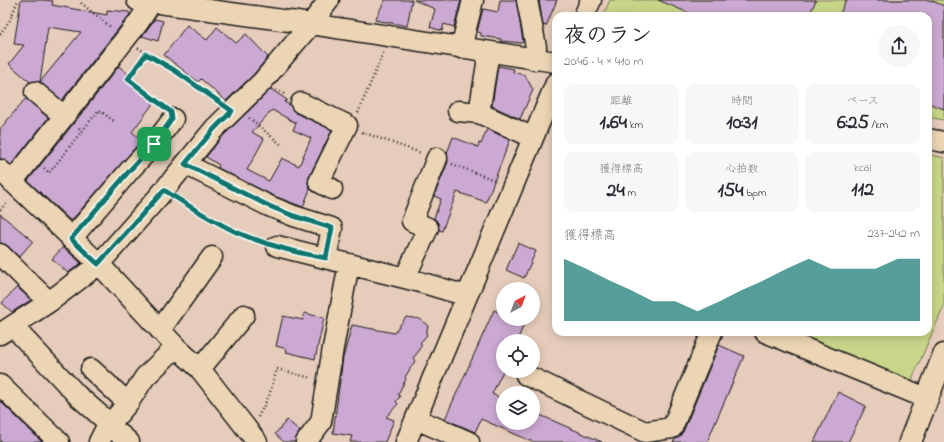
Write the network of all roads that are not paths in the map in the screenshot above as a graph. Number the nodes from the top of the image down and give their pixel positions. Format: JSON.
{"nodes":[{"id":1,"x":329,"y":0,"type":"edge"},
{"id":2,"x":473,"y":0,"type":"edge"},
{"id":3,"x":527,"y":0,"type":"edge"},
{"id":4,"x":591,"y":0,"type":"edge"},
{"id":5,"x":147,"y":1,"type":"edge"},
{"id":6,"x":586,"y":12,"type":"edge"},
{"id":7,"x":311,"y":24,"type":"junction"},
{"id":8,"x":462,"y":48,"type":"junction"},
{"id":9,"x":489,"y":52,"type":"junction"},
{"id":10,"x":535,"y":60,"type":"junction"},
{"id":11,"x":552,"y":62,"type":"edge"},
{"id":12,"x":35,"y":92,"type":"dead end"},
{"id":13,"x":552,"y":93,"type":"edge"},
{"id":14,"x":301,"y":103,"type":"road end"},
{"id":15,"x":458,"y":111,"type":"dead end"},
{"id":16,"x":479,"y":113,"type":"junction"},
{"id":17,"x":64,"y":116,"type":"junction"},
{"id":18,"x":172,"y":119,"type":"road end"},
{"id":19,"x":532,"y":137,"type":"junction"},
{"id":20,"x":932,"y":140,"type":"edge"},
{"id":21,"x":944,"y":142,"type":"edge"},
{"id":22,"x":436,"y":158,"type":"dead end"},
{"id":23,"x":185,"y":164,"type":"junction"},
{"id":24,"x":6,"y":176,"type":"edge"},
{"id":25,"x":332,"y":189,"type":"dead end"},
{"id":26,"x":71,"y":239,"type":"junction"},
{"id":27,"x":277,"y":246,"type":"road end"},
{"id":28,"x":0,"y":254,"type":"edge"},
{"id":29,"x":212,"y":257,"type":"dead end"},
{"id":30,"x":326,"y":258,"type":"junction"},
{"id":31,"x":98,"y":264,"type":"junction"},
{"id":32,"x":349,"y":264,"type":"junction"},
{"id":33,"x":405,"y":278,"type":"junction"},
{"id":34,"x":467,"y":296,"type":"junction"},
{"id":35,"x":49,"y":302,"type":"junction"},
{"id":36,"x":244,"y":315,"type":"dead end"},
{"id":37,"x":7,"y":330,"type":"edge"},
{"id":38,"x":160,"y":330,"type":"junction"},
{"id":39,"x":710,"y":336,"type":"edge"},
{"id":40,"x":776,"y":336,"type":"edge"},
{"id":41,"x":176,"y":347,"type":"junction"},
{"id":42,"x":944,"y":355,"type":"edge"},
{"id":43,"x":91,"y":369,"type":"dead end"},
{"id":44,"x":200,"y":369,"type":"junction"},
{"id":45,"x":532,"y":378,"type":"edge"},
{"id":46,"x":0,"y":385,"type":"edge"},
{"id":47,"x":926,"y":398,"type":"junction"},
{"id":48,"x":128,"y":403,"type":"junction"},
{"id":49,"x":416,"y":419,"type":"junction"},
{"id":50,"x":109,"y":424,"type":"junction"},
{"id":51,"x":643,"y":437,"type":"edge"},
{"id":52,"x":254,"y":438,"type":"edge"},
{"id":53,"x":53,"y":440,"type":"edge"},
{"id":54,"x":99,"y":442,"type":"edge"},
{"id":55,"x":129,"y":442,"type":"edge"},
{"id":56,"x":306,"y":442,"type":"edge"},
{"id":57,"x":406,"y":442,"type":"edge"},
{"id":58,"x":470,"y":442,"type":"edge"},
{"id":59,"x":910,"y":442,"type":"edge"}],
"edges":[{"from":1,"to":7,"type":"street"},
{"from":2,"to":8,"type":"street"},
{"from":3,"to":10,"type":"street"},
{"from":4,"to":6,"type":"street"},
{"from":5,"to":7,"type":"street"},
{"from":5,"to":17,"type":"street"},
{"from":7,"to":8,"type":"street"},
{"from":7,"to":23,"type":"street"},
{"from":8,"to":9,"type":"street"},
{"from":9,"to":10,"type":"street"},
{"from":9,"to":16,"type":"street"},
{"from":10,"to":11,"type":"street"},
{"from":12,"to":17,"type":"street"},
{"from":13,"to":19,"type":"street"},
{"from":14,"to":25,"type":"street"},
{"from":15,"to":16,"type":"street"},
{"from":16,"to":19,"type":"street"},
{"from":17,"to":24,"type":"street"},
{"from":18,"to":26,"type":"street"},
{"from":19,"to":34,"type":"street"},
{"from":20,"to":21,"type":"street"},
{"from":22,"to":33,"type":"street"},
{"from":23,"to":30,"type":"street"},
{"from":23,"to":31,"type":"street"},
{"from":24,"to":26,"type":"street"},
{"from":26,"to":31,"type":"street"},
{"from":27,"to":30,"type":"street"},
{"from":28,"to":35,"type":"street"},
{"from":29,"to":38,"type":"street"},
{"from":30,"to":32,"type":"street"},
{"from":31,"to":35,"type":"street"},
{"from":31,"to":38,"type":"street"},
{"from":32,"to":33,"type":"street"},
{"from":32,"to":56,"type":"street"},
{"from":33,"to":34,"type":"street"},
{"from":34,"to":49,"type":"street"},
{"from":35,"to":37,"type":"street"},
{"from":36,"to":44,"type":"street"},
{"from":37,"to":50,"type":"street"},
{"from":38,"to":41,"type":"street"},
{"from":39,"to":51,"type":"street"},
{"from":40,"to":47,"type":"street"},
{"from":41,"to":44,"type":"street"},
{"from":41,"to":48,"type":"street"},
{"from":42,"to":47,"type":"main road"},
{"from":43,"to":48,"type":"street"},
{"from":44,"to":52,"type":"street"},
{"from":45,"to":51,"type":"street"},
{"from":46,"to":53,"type":"street"},
{"from":47,"to":59,"type":"main road"},
{"from":48,"to":50,"type":"street"},
{"from":49,"to":57,"type":"street"},
{"from":49,"to":58,"type":"street"},
{"from":50,"to":54,"type":"street"},
{"from":50,"to":55,"type":"street"}]}
